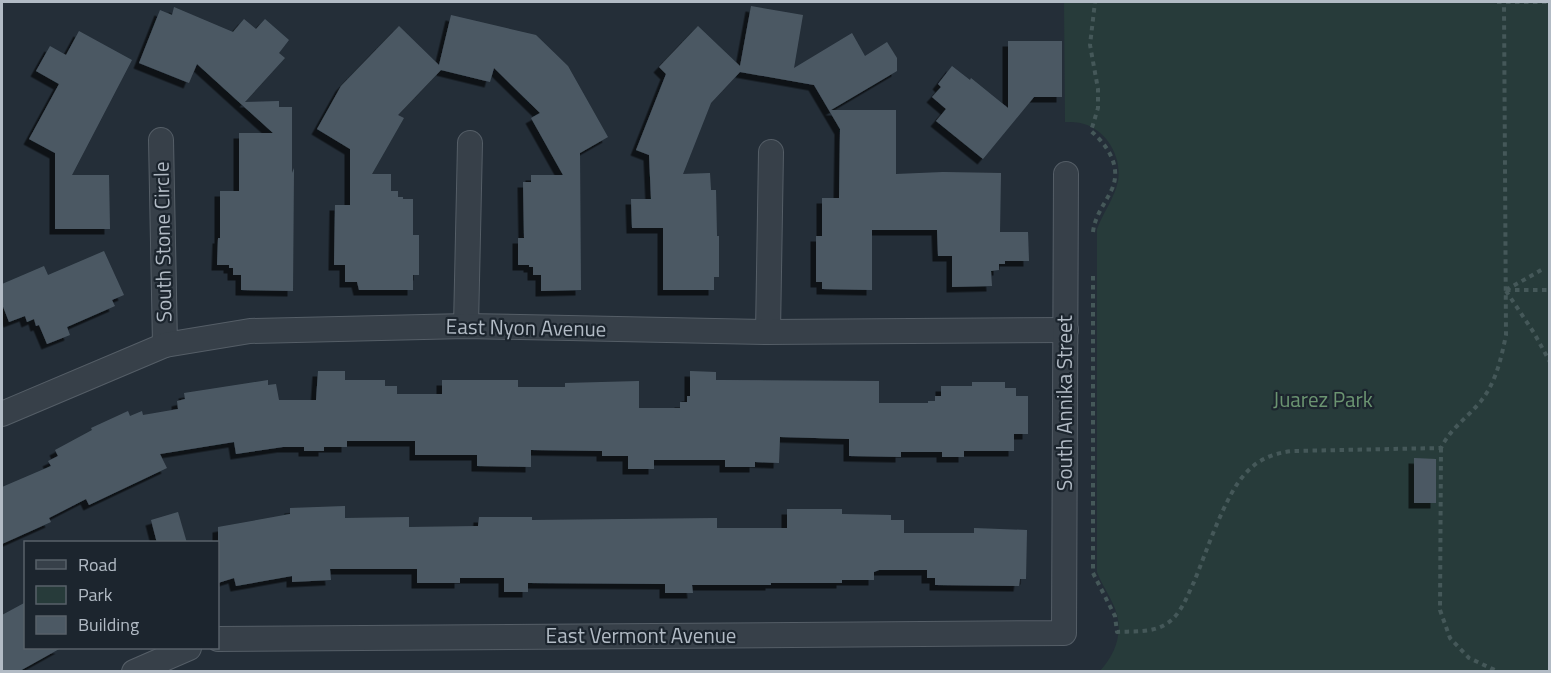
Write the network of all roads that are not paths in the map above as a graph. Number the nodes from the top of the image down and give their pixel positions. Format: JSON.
{"nodes":[{"id":1,"x":161,"y":140,"type":"dead end"},
{"id":2,"x":470,"y":143,"type":"dead end"},
{"id":3,"x":771,"y":152,"type":"dead end"},
{"id":4,"x":1066,"y":174,"type":"dead end"},
{"id":5,"x":466,"y":326,"type":"junction"},
{"id":6,"x":1066,"y":330,"type":"junction"},
{"id":7,"x":768,"y":332,"type":"junction"},
{"id":8,"x":165,"y":345,"type":"junction"},
{"id":9,"x":2,"y":414,"type":"edge"},
{"id":10,"x":1064,"y":633,"type":"joint"},
{"id":11,"x":219,"y":639,"type":"edge"},
{"id":12,"x":187,"y":649,"type":"edge"},
{"id":13,"x":134,"y":672,"type":"edge"}],
"edges":[{"from":1,"to":8,"type":"street","name":"South Stone Circle"},
{"from":2,"to":5,"type":"street"},
{"from":3,"to":7,"type":"street"},
{"from":4,"to":6,"type":"street","name":"South Annika Street"},
{"from":5,"to":7,"type":"street","name":"East Nyon Avenue"},
{"from":5,"to":8,"type":"street","name":"East Nyon Avenue"},
{"from":6,"to":7,"type":"street","name":"East Nyon Avenue"},
{"from":6,"to":10,"type":"street","name":"South Annika Street"},
{"from":8,"to":9,"type":"street","name":"East Nyon Avenue"},
{"from":10,"to":11,"type":"street","name":"East Vermont Avenue"},
{"from":12,"to":13,"type":"street"}]}
